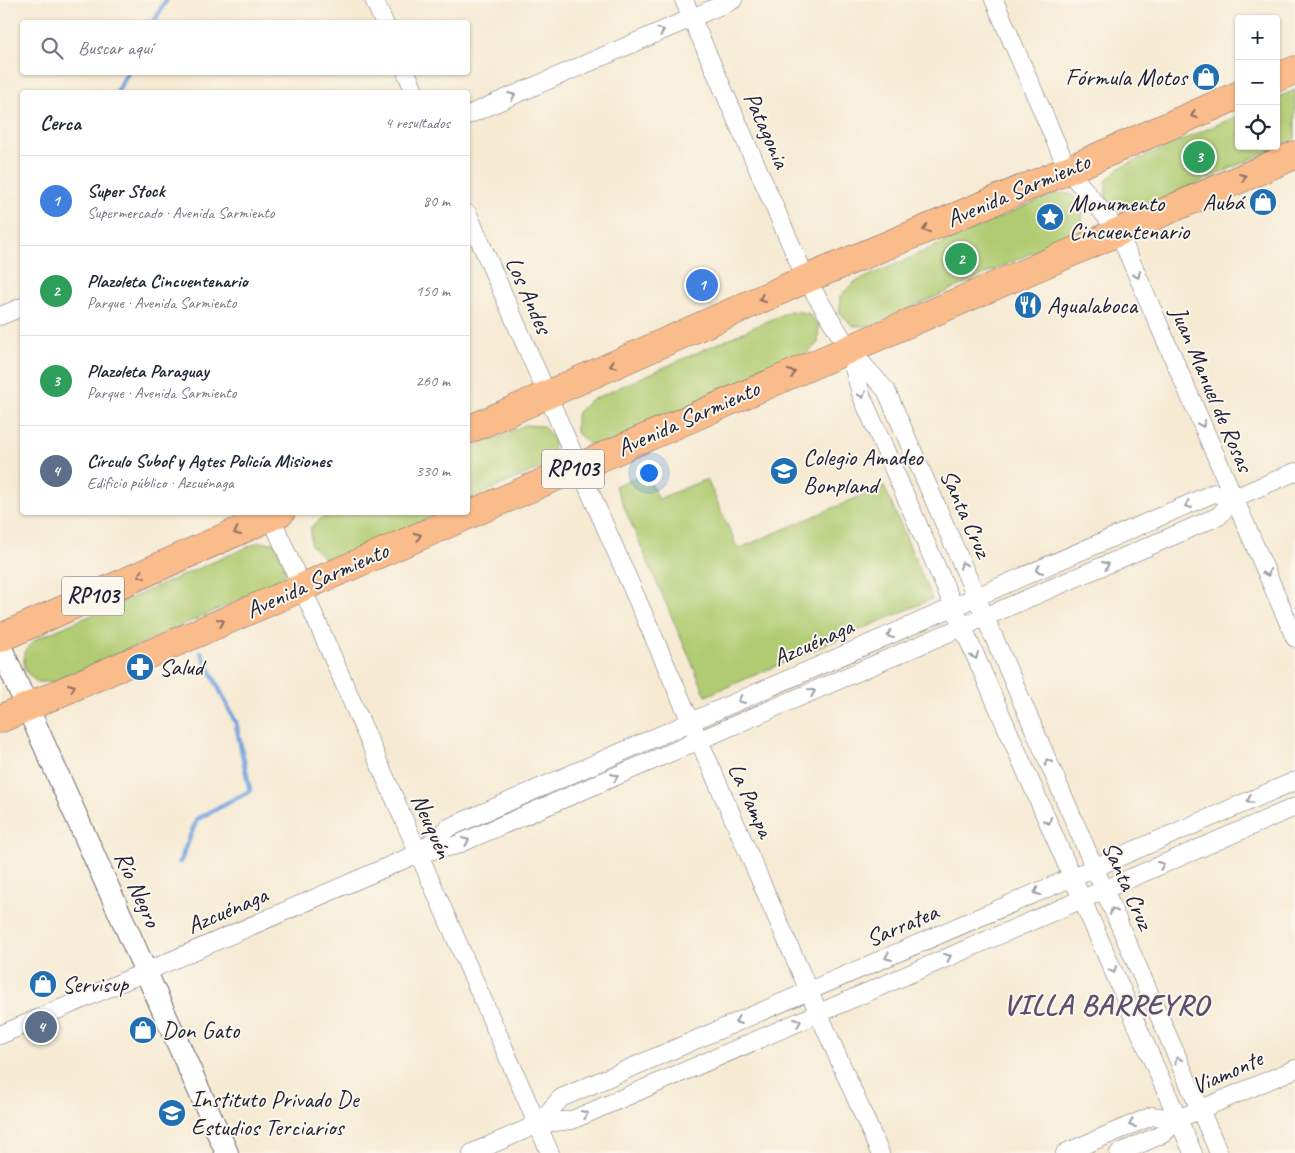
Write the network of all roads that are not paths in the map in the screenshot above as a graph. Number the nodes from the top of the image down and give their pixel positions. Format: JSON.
{"nodes":[{"id":1,"x":374,"y":0,"type":"edge"},
{"id":2,"x":684,"y":0,"type":"edge"},
{"id":3,"x":733,"y":0,"type":"edge"},
{"id":4,"x":994,"y":0,"type":"edge"},
{"id":5,"x":692,"y":18,"type":"junction"},
{"id":6,"x":383,"y":20,"type":"edge"},
{"id":7,"x":1295,"y":70,"type":"edge"},
{"id":8,"x":407,"y":75,"type":"edge"},
{"id":9,"x":1280,"y":76,"type":"edge"},
{"id":10,"x":413,"y":90,"type":"edge"},
{"id":11,"x":1235,"y":97,"type":"edge"},
{"id":12,"x":470,"y":114,"type":"edge"},
{"id":13,"x":1295,"y":155,"type":"edge"},
{"id":14,"x":1068,"y":170,"type":"junction"},
{"id":15,"x":470,"y":219,"type":"edge"},
{"id":16,"x":1118,"y":230,"type":"junction"},
{"id":17,"x":806,"y":279,"type":"junction"},
{"id":18,"x":20,"y":308,"type":"edge"},
{"id":19,"x":0,"y":316,"type":"edge"},
{"id":20,"x":848,"y":348,"type":"junction"},
{"id":21,"x":546,"y":395,"type":"junction"},
{"id":22,"x":470,"y":429,"type":"edge"},
{"id":23,"x":577,"y":467,"type":"junction"},
{"id":24,"x":1295,"y":472,"type":"edge"},
{"id":25,"x":1234,"y":498,"type":"junction"},
{"id":26,"x":470,"y":514,"type":"edge"},
{"id":27,"x":276,"y":515,"type":"edge"},
{"id":28,"x":467,"y":515,"type":"edge"},
{"id":29,"x":300,"y":588,"type":"junction"},
{"id":30,"x":977,"y":597,"type":"junction"},
{"id":31,"x":954,"y":607,"type":"junction"},
{"id":32,"x":985,"y":617,"type":"junction"},
{"id":33,"x":962,"y":627,"type":"junction"},
{"id":34,"x":0,"y":638,"type":"edge"},
{"id":35,"x":1295,"y":638,"type":"edge"},
{"id":36,"x":0,"y":646,"type":"edge"},
{"id":37,"x":28,"y":707,"type":"junction"},
{"id":38,"x":0,"y":719,"type":"edge"},
{"id":39,"x":691,"y":722,"type":"junction"},
{"id":40,"x":699,"y":741,"type":"junction"},
{"id":41,"x":1295,"y":781,"type":"edge"},
{"id":42,"x":1295,"y":808,"type":"edge"},
{"id":43,"x":419,"y":853,"type":"junction"},
{"id":44,"x":1094,"y":868,"type":"junction"},
{"id":45,"x":1072,"y":877,"type":"junction"},
{"id":46,"x":1104,"y":890,"type":"junction"},
{"id":47,"x":1082,"y":899,"type":"junction"},
{"id":48,"x":146,"y":972,"type":"junction"},
{"id":49,"x":809,"y":991,"type":"junction"},
{"id":50,"x":819,"y":1013,"type":"junction"},
{"id":51,"x":0,"y":1035,"type":"edge"},
{"id":52,"x":1295,"y":1069,"type":"edge"},
{"id":53,"x":1200,"y":1110,"type":"junction"},
{"id":54,"x":1178,"y":1120,"type":"junction"},
{"id":55,"x":538,"y":1124,"type":"junction"},
{"id":56,"x":227,"y":1153,"type":"edge"},
{"id":57,"x":472,"y":1153,"type":"edge"},
{"id":58,"x":550,"y":1153,"type":"edge"},
{"id":59,"x":880,"y":1153,"type":"edge"},
{"id":60,"x":1066,"y":1153,"type":"edge"},
{"id":61,"x":1119,"y":1153,"type":"edge"},
{"id":62,"x":1193,"y":1153,"type":"edge"},
{"id":63,"x":1219,"y":1153,"type":"edge"}],
"edges":[{"from":1,"to":6,"type":"street"},
{"from":2,"to":5,"type":"street","name":"Patagonia"},
{"from":3,"to":5,"type":"street"},
{"from":4,"to":14,"type":"street","name":"Juan Manuel de Rosas"},
{"from":12,"to":5,"type":"street","one_way":true},
{"from":5,"to":17,"type":"street","name":"Patagonia"},
{"from":7,"to":9,"type":"main road"},
{"from":8,"to":10,"type":"street"},
{"from":11,"to":14,"type":"main road","name":"Avenida Sarmiento","one_way":true},
{"from":16,"to":13,"type":"main road","name":"Avenida Sarmiento","number":"RP103","one_way":true},
{"from":14,"to":16,"type":"street","name":"Juan Manuel de Rosas"},
{"from":14,"to":17,"type":"main road","name":"Avenida Sarmiento","one_way":true},
{"from":15,"to":21,"type":"street","name":"Los Andes"},
{"from":16,"to":20,"type":"main road","name":"Avenida Sarmiento","number":"RP103"},
{"from":16,"to":25,"type":"street","name":"Juan Manuel de Rosas","one_way":true},
{"from":17,"to":20,"type":"street","name":"Patagonia"},
{"from":17,"to":21,"type":"main road","name":"Avenida Sarmiento","one_way":true},
{"from":18,"to":19,"type":"street"},
{"from":23,"to":20,"type":"main road","name":"Avenida Sarmiento","number":"RP103","one_way":true},
{"from":30,"to":20,"type":"street","name":"Santa Cruz","one_way":true},
{"from":20,"to":31,"type":"street","name":"Santa Cruz","one_way":true},
{"from":21,"to":22,"type":"main road","name":"Avenida Sarmiento"},
{"from":21,"to":23,"type":"street","name":"Los Andes"},
{"from":26,"to":23,"type":"main road","name":"Avenida Sarmiento","number":"RP103","one_way":true},
{"from":23,"to":39,"type":"street","name":"La Pampa"},
{"from":24,"to":25,"type":"street","name":"Azcuénaga"},
{"from":25,"to":30,"type":"street","name":"Azcuénaga","one_way":true},
{"from":32,"to":25,"type":"street","name":"Azcuénaga","one_way":true},
{"from":25,"to":35,"type":"street","name":"Juan Manuel de Rosas","one_way":true},
{"from":27,"to":29,"type":"street","name":"Neuquén"},
{"from":27,"to":34,"type":"main road","number":"RP103","one_way":true},
{"from":29,"to":28,"type":"main road","name":"Avenida Sarmiento","number":"RP103","one_way":true},
{"from":37,"to":29,"type":"main road","name":"Avenida Sarmiento","number":"RP103","one_way":true},
{"from":29,"to":43,"type":"street","name":"Neuquén"},
{"from":30,"to":31,"type":"street","name":"Azcuénaga"},
{"from":30,"to":32,"type":"street","name":"Santa Cruz"},
{"from":31,"to":33,"type":"street","name":"Santa Cruz"},
{"from":31,"to":39,"type":"street","name":"Azcuénaga","one_way":true},
{"from":32,"to":33,"type":"street","name":"Azcuénaga"},
{"from":44,"to":32,"type":"street","name":"Santa Cruz","one_way":true},
{"from":40,"to":33,"type":"street","name":"Azcuénaga","one_way":true},
{"from":33,"to":45,"type":"street","name":"Santa Cruz","one_way":true},
{"from":36,"to":37,"type":"street","name":"Río Negro"},
{"from":37,"to":38,"type":"main road","name":"Avenida Sarmiento","number":"RP103"},
{"from":37,"to":48,"type":"street","name":"Río Negro"},
{"from":39,"to":40,"type":"street","name":"La Pampa"},
{"from":39,"to":43,"type":"street","name":"Azcuénaga"},
{"from":43,"to":40,"type":"street","name":"Azcuénaga","one_way":true},
{"from":40,"to":49,"type":"street","name":"La Pampa"},
{"from":41,"to":44,"type":"street","name":"Sarratea","one_way":true},
{"from":46,"to":42,"type":"street","name":"Sarratea","one_way":true},
{"from":43,"to":48,"type":"street","name":"Azcuénaga"},
{"from":43,"to":55,"type":"street","name":"Neuquén"},
{"from":44,"to":45,"type":"street","name":"Sarratea"},
{"from":44,"to":46,"type":"street","name":"Santa Cruz"},
{"from":45,"to":47,"type":"street","name":"Santa Cruz"},
{"from":45,"to":49,"type":"street","name":"Sarratea","one_way":true},
{"from":46,"to":47,"type":"street","name":"Sarratea"},
{"from":53,"to":46,"type":"street","name":"Santa Cruz","one_way":true},
{"from":50,"to":47,"type":"street","name":"Sarratea","one_way":true},
{"from":47,"to":54,"type":"street","name":"Santa Cruz","one_way":true},
{"from":48,"to":51,"type":"street","name":"Azcuénaga"},
{"from":48,"to":56,"type":"street","name":"Río Negro"},
{"from":49,"to":50,"type":"street","name":"La Pampa"},
{"from":49,"to":55,"type":"street","name":"Sarratea","one_way":true},
{"from":55,"to":50,"type":"street","name":"Sarratea","one_way":true},
{"from":50,"to":59,"type":"street","name":"La Pampa"},
{"from":52,"to":53,"type":"street","name":"Viamonte"},
{"from":53,"to":54,"type":"street","name":"Viamonte"},
{"from":53,"to":63,"type":"street","name":"Santa Cruz"},
{"from":54,"to":60,"type":"street","name":"Viamonte","one_way":true},
{"from":54,"to":61,"type":"street","name":"Viamonte"},
{"from":54,"to":62,"type":"street","name":"Santa Cruz"},
{"from":55,"to":57,"type":"street","name":"Sarratea"},
{"from":55,"to":58,"type":"street","name":"Neuquén"}]}
